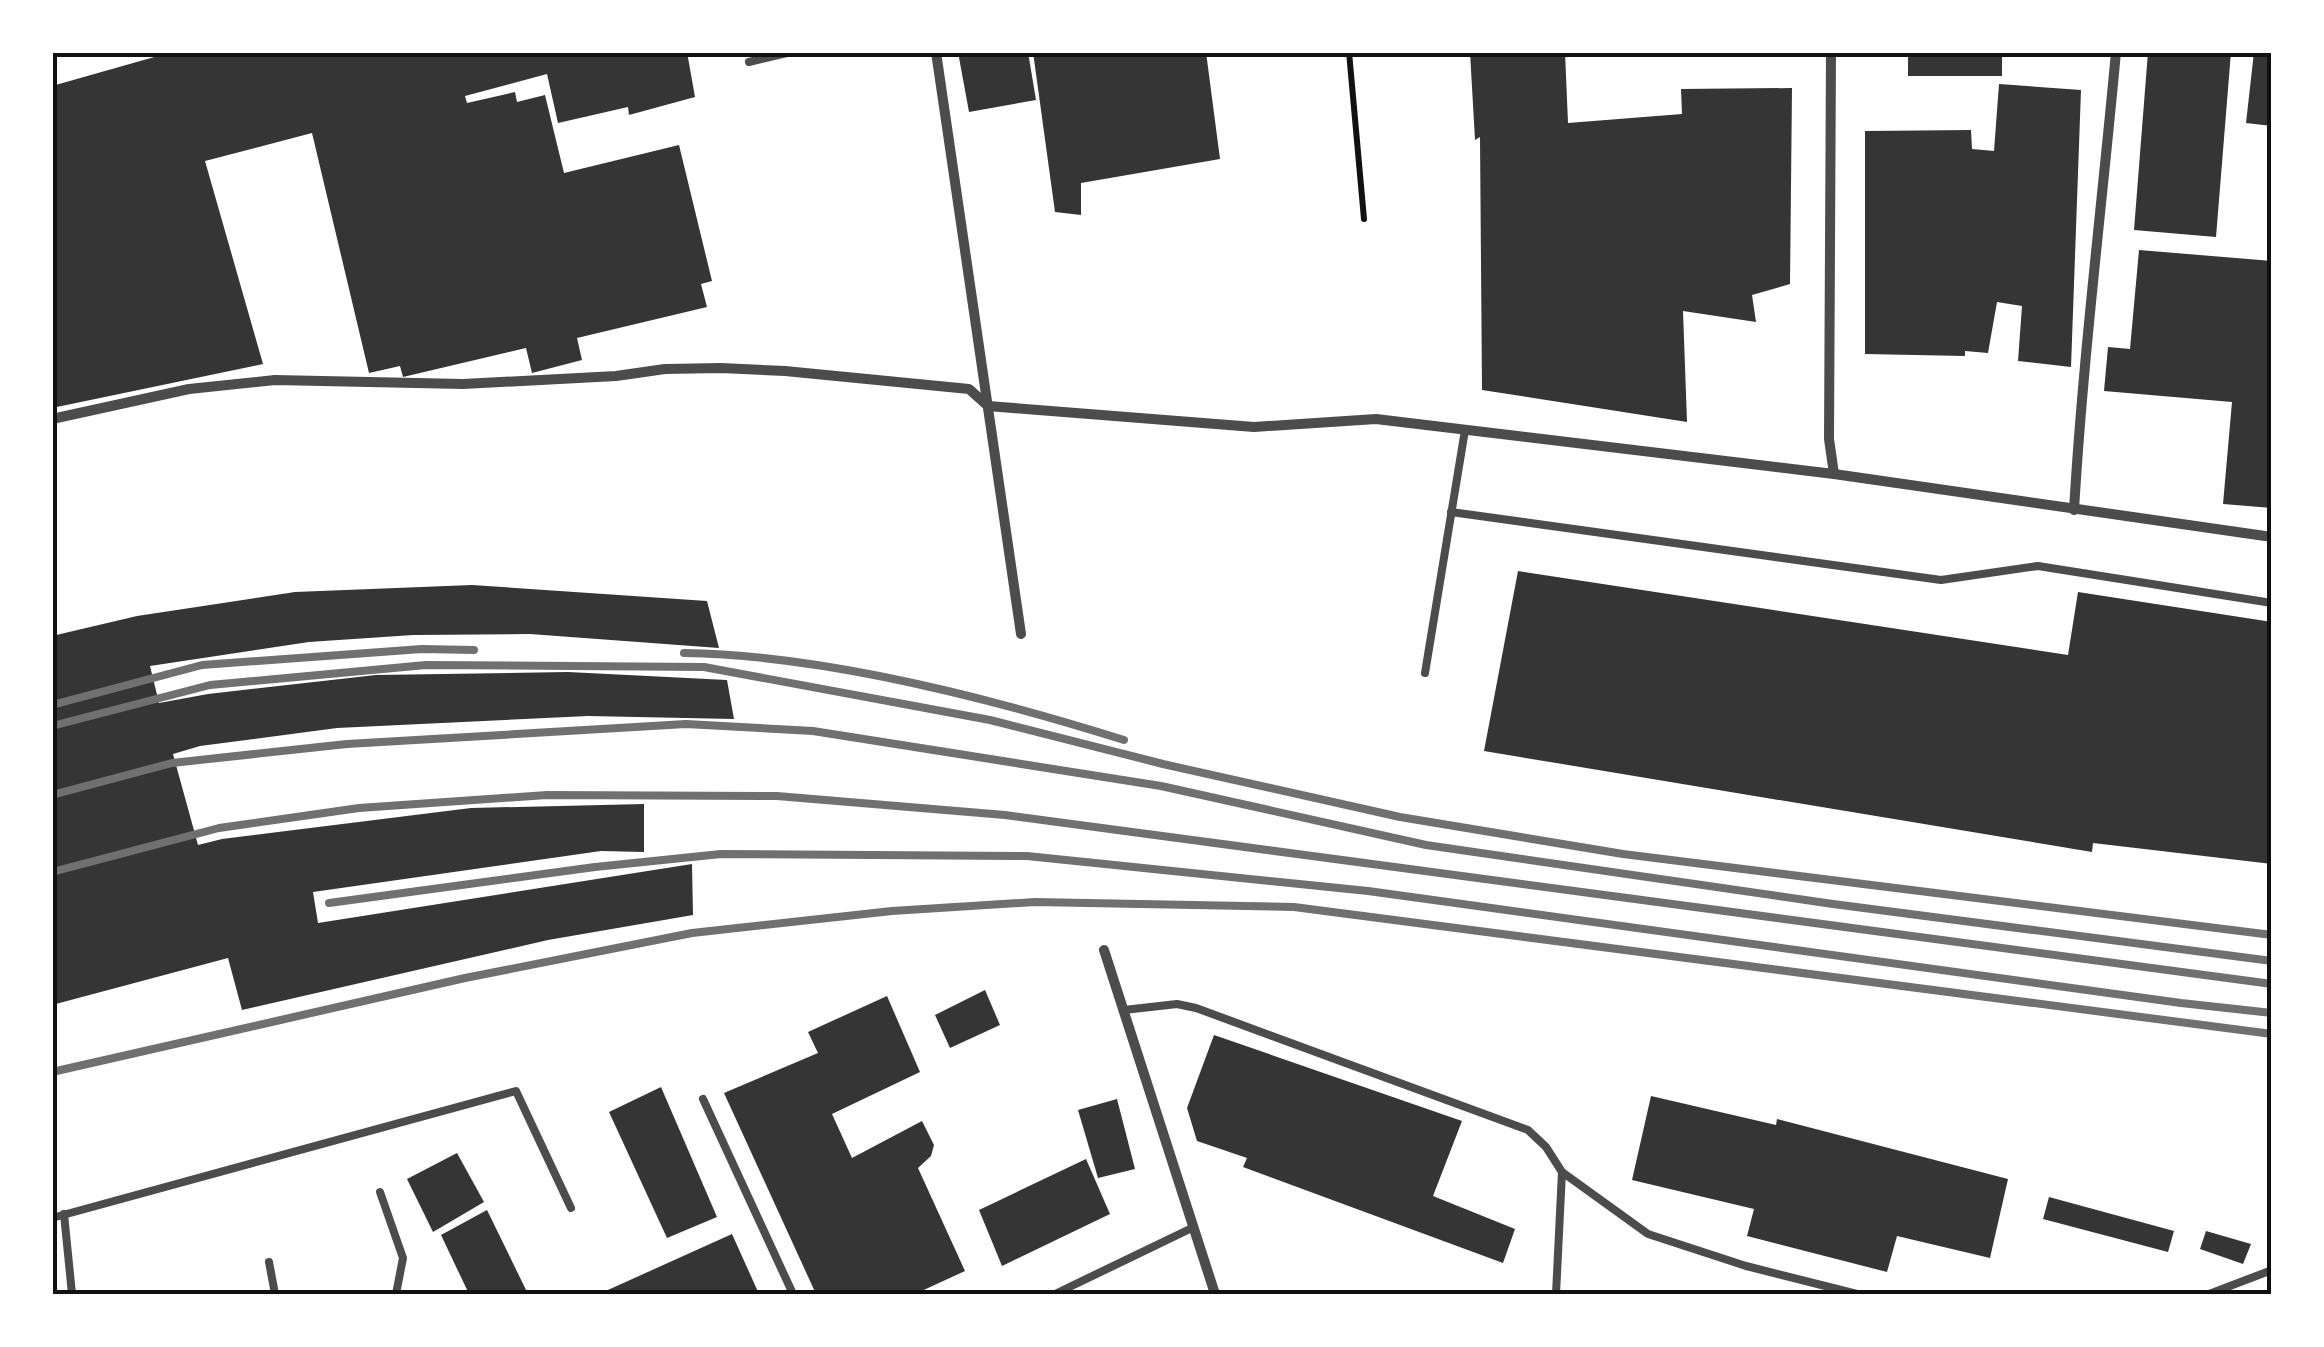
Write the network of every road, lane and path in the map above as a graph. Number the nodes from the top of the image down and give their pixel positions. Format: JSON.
{"nodes":[{"id":1,"x":790,"y":52,"type":"edge"},
{"id":2,"x":936,"y":52,"type":"edge"},
{"id":3,"x":1349,"y":52,"type":"edge"},
{"id":4,"x":1832,"y":52,"type":"edge"},
{"id":5,"x":2116,"y":52,"type":"edge"},
{"id":6,"x":749,"y":62,"type":"dead end"},
{"id":7,"x":1364,"y":218,"type":"dead end"},
{"id":8,"x":988,"y":406,"type":"junction"},
{"id":9,"x":52,"y":419,"type":"edge"},
{"id":10,"x":1464,"y":430,"type":"junction"},
{"id":11,"x":1834,"y":474,"type":"junction"},
{"id":12,"x":2074,"y":510,"type":"junction"},
{"id":13,"x":1452,"y":512,"type":"junction"},
{"id":14,"x":2272,"y":537,"type":"edge"},
{"id":15,"x":2272,"y":603,"type":"edge"},
{"id":16,"x":1021,"y":634,"type":"dead end"},
{"id":17,"x":1425,"y":673,"type":"dead end"},
{"id":18,"x":1104,"y":950,"type":"dead end"},
{"id":19,"x":1124,"y":1010,"type":"junction"},
{"id":20,"x":703,"y":1099,"type":"dead end"},
{"id":21,"x":1562,"y":1172,"type":"junction"},
{"id":22,"x":380,"y":1192,"type":"dead end"},
{"id":23,"x":571,"y":1208,"type":"dead end"},
{"id":24,"x":64,"y":1214,"type":"junction"},
{"id":25,"x":52,"y":1218,"type":"edge"},
{"id":26,"x":1194,"y":1227,"type":"junction"},
{"id":27,"x":269,"y":1262,"type":"dead end"},
{"id":28,"x":2272,"y":1270,"type":"edge"},
{"id":29,"x":72,"y":1294,"type":"edge"},
{"id":30,"x":275,"y":1294,"type":"edge"},
{"id":31,"x":396,"y":1294,"type":"edge"},
{"id":32,"x":793,"y":1294,"type":"edge"},
{"id":33,"x":1055,"y":1294,"type":"edge"},
{"id":34,"x":1215,"y":1294,"type":"edge"},
{"id":35,"x":1556,"y":1294,"type":"edge"},
{"id":36,"x":1857,"y":1294,"type":"edge"},
{"id":37,"x":2208,"y":1294,"type":"edge"}],
"edges":[{"from":1,"to":6,"type":"lane"},
{"from":2,"to":8,"type":"street"},
{"from":3,"to":7,"type":"path"},
{"from":4,"to":11,"type":"street"},
{"from":5,"to":12,"type":"street"},
{"from":8,"to":9,"type":"street"},
{"from":8,"to":10,"type":"street"},
{"from":8,"to":16,"type":"street"},
{"from":10,"to":11,"type":"street"},
{"from":10,"to":13,"type":"lane"},
{"from":11,"to":12,"type":"street"},
{"from":12,"to":14,"type":"street"},
{"from":13,"to":15,"type":"lane"},
{"from":13,"to":17,"type":"lane"},
{"from":18,"to":19,"type":"street"},
{"from":19,"to":21,"type":"lane"},
{"from":19,"to":26,"type":"street"},
{"from":20,"to":32,"type":"lane"},
{"from":21,"to":35,"type":"lane"},
{"from":21,"to":36,"type":"lane"},
{"from":22,"to":31,"type":"lane"},
{"from":23,"to":24,"type":"lane"},
{"from":24,"to":25,"type":"lane"},
{"from":24,"to":29,"type":"lane"},
{"from":26,"to":33,"type":"lane"},
{"from":26,"to":34,"type":"street"},
{"from":27,"to":30,"type":"lane"},
{"from":28,"to":37,"type":"lane"}]}
